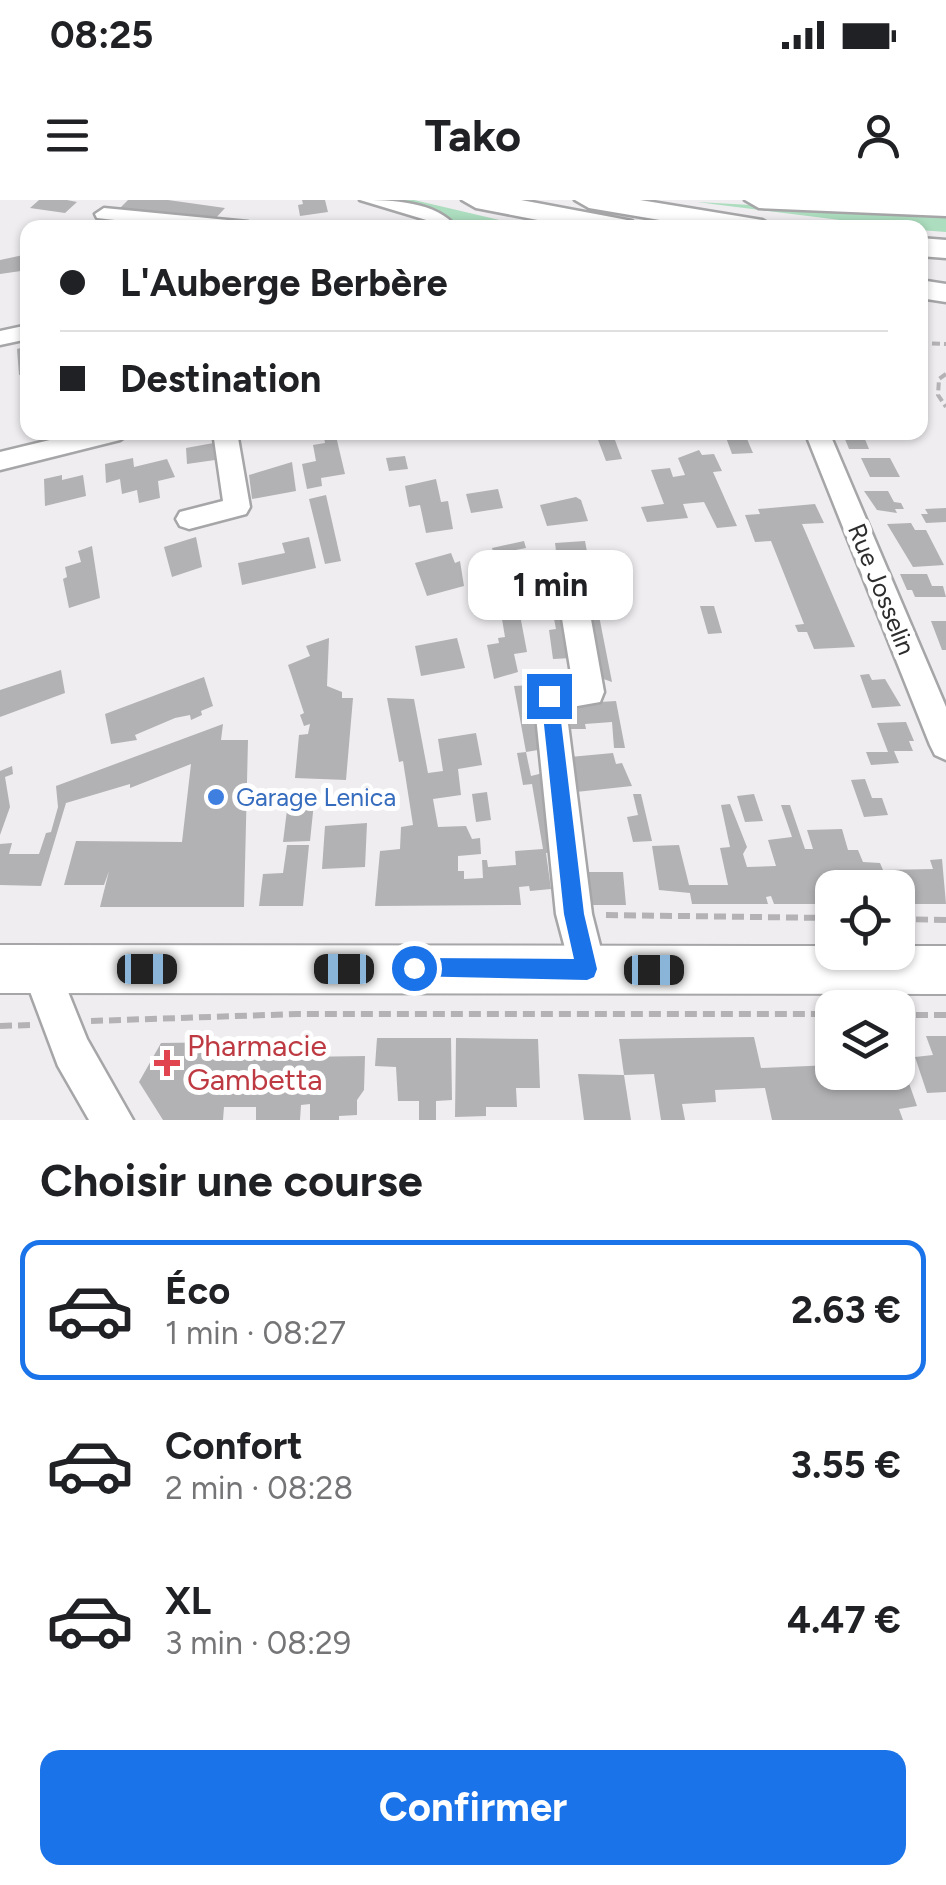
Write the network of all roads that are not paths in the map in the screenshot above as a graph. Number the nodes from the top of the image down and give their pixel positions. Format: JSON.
{"nodes":[{"id":1,"x":368,"y":200,"type":"edge"},
{"id":2,"x":475,"y":200,"type":"edge"},
{"id":3,"x":589,"y":200,"type":"edge"},
{"id":4,"x":759,"y":200,"type":"edge"},
{"id":5,"x":946,"y":208,"type":"edge"},
{"id":6,"x":104,"y":214,"type":"dead end"},
{"id":7,"x":166,"y":220,"type":"edge"},
{"id":8,"x":442,"y":220,"type":"edge"},
{"id":9,"x":554,"y":220,"type":"edge"},
{"id":10,"x":584,"y":220,"type":"edge"},
{"id":11,"x":713,"y":220,"type":"edge"},
{"id":12,"x":87,"y":440,"type":"edge"},
{"id":13,"x":226,"y":440,"type":"edge"},
{"id":14,"x":820,"y":440,"type":"edge"},
{"id":15,"x":0,"y":461,"type":"edge"},
{"id":16,"x":189,"y":519,"type":"dead end"},
{"id":17,"x":568,"y":570,"type":"dead end"},
{"id":18,"x":946,"y":745,"type":"edge"},
{"id":19,"x":587,"y":969,"type":"junction"},
{"id":20,"x":21,"y":970,"type":"edge"},
{"id":21,"x":946,"y":970,"type":"edge"},
{"id":22,"x":112,"y":1120,"type":"edge"}],
"edges":[{"from":1,"to":8,"type":"street"},
{"from":2,"to":9,"type":"highway"},
{"from":2,"to":10,"type":"highway"},
{"from":3,"to":11,"type":"highway"},
{"from":4,"to":5,"type":"highway"},
{"from":6,"to":7,"type":"street"},
{"from":12,"to":15,"type":"street"},
{"from":13,"to":16,"type":"street"},
{"from":14,"to":18,"type":"street","name":"Rue Josselin"},
{"from":17,"to":19,"type":"street"},
{"from":19,"to":20,"type":"main road"},
{"from":19,"to":21,"type":"main road"},
{"from":20,"to":22,"type":"street"}]}
